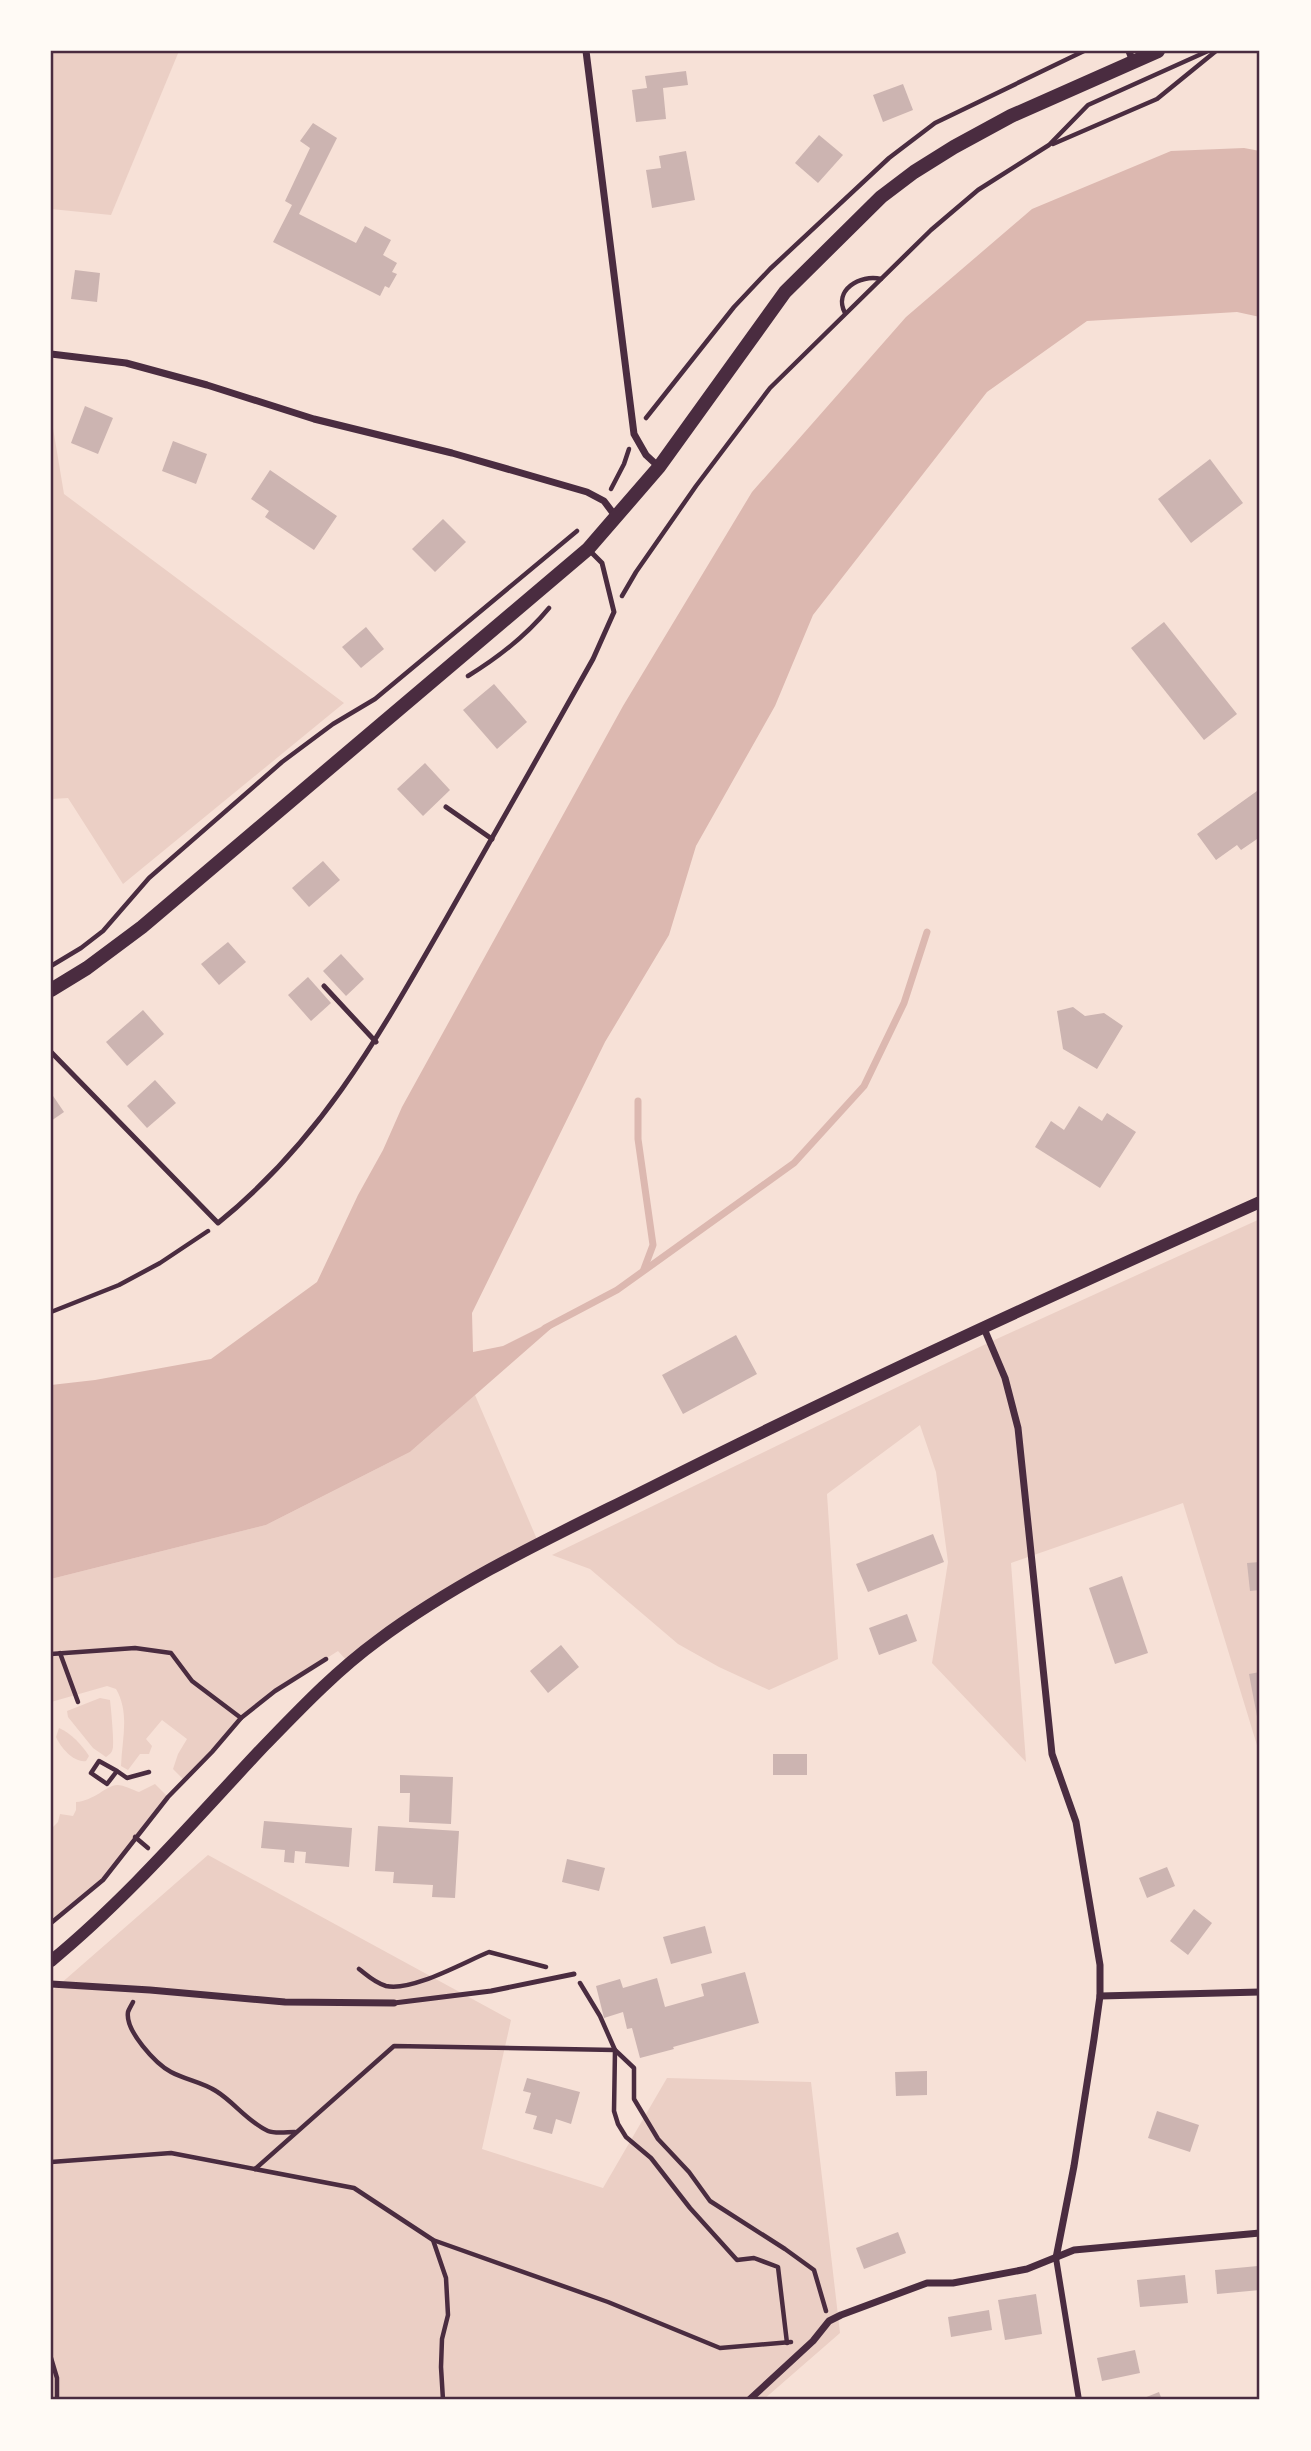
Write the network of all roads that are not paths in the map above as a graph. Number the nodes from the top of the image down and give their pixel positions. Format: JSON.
{"nodes":[{"id":1,"x":586,"y":51,"type":"edge"},
{"id":2,"x":1158,"y":51,"type":"edge"},
{"id":3,"x":1131,"y":56,"type":"edge"},
{"id":4,"x":51,"y":354,"type":"edge"},
{"id":5,"x":659,"y":467,"type":"junction"},
{"id":6,"x":617,"y":518,"type":"junction"},
{"id":7,"x":588,"y":549,"type":"junction"},
{"id":8,"x":446,"y":807,"type":"dead end"},
{"id":9,"x":492,"y":839,"type":"junction"},
{"id":10,"x":324,"y":986,"type":"dead end"},
{"id":11,"x":51,"y":990,"type":"edge"},
{"id":12,"x":376,"y":1042,"type":"junction"},
{"id":13,"x":51,"y":1052,"type":"edge"},
{"id":14,"x":1260,"y":1202,"type":"edge"},
{"id":15,"x":983,"y":1326,"type":"junction"},
{"id":16,"x":51,"y":1961,"type":"edge"},
{"id":17,"x":575,"y":1974,"type":"road end"},
{"id":18,"x":51,"y":1984,"type":"edge"},
{"id":19,"x":1260,"y":1992,"type":"edge"},
{"id":20,"x":1100,"y":1996,"type":"junction"},
{"id":21,"x":394,"y":2003,"type":"joint"},
{"id":22,"x":1260,"y":2233,"type":"edge"},
{"id":23,"x":1056,"y":2258,"type":"junction"},
{"id":24,"x":749,"y":2400,"type":"edge"},
{"id":25,"x":1079,"y":2400,"type":"edge"}],
"edges":[{"from":1,"to":5,"type":"street"},
{"from":2,"to":3,"type":"main road"},
{"from":3,"to":5,"type":"main road"},
{"from":4,"to":6,"type":"street"},
{"from":5,"to":6,"type":"main road"},
{"from":6,"to":7,"type":"main road"},
{"from":7,"to":9,"type":"lane"},
{"from":7,"to":11,"type":"main road"},
{"from":8,"to":9,"type":"lane"},
{"from":9,"to":12,"type":"lane"},
{"from":10,"to":12,"type":"lane"},
{"from":12,"to":13,"type":"lane"},
{"from":14,"to":15,"type":"street"},
{"from":15,"to":16,"type":"street"},
{"from":15,"to":20,"type":"street"},
{"from":17,"to":21,"type":"lane"},
{"from":18,"to":21,"type":"street"},
{"from":19,"to":20,"type":"street"},
{"from":20,"to":23,"type":"street"},
{"from":22,"to":23,"type":"street"},
{"from":23,"to":24,"type":"street"},
{"from":23,"to":25,"type":"street"}]}
